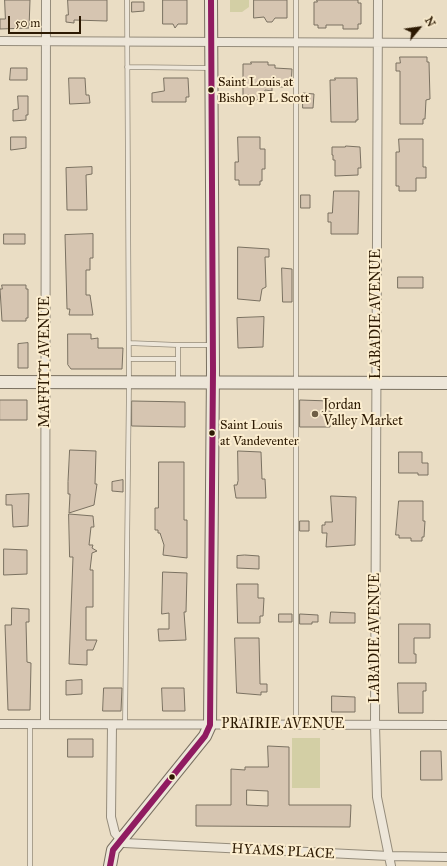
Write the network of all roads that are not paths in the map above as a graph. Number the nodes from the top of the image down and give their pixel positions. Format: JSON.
{"nodes":[{"id":1,"x":46,"y":0,"type":"edge"},
{"id":2,"x":127,"y":0,"type":"edge"},
{"id":3,"x":211,"y":0,"type":"edge"},
{"id":4,"x":296,"y":0,"type":"edge"},
{"id":5,"x":378,"y":0,"type":"edge"},
{"id":6,"x":0,"y":41,"type":"edge"},
{"id":7,"x":46,"y":41,"type":"junction"},
{"id":8,"x":127,"y":42,"type":"junction"},
{"id":9,"x":296,"y":42,"type":"junction"},
{"id":10,"x":211,"y":43,"type":"junction"},
{"id":11,"x":378,"y":43,"type":"junction"},
{"id":12,"x":447,"y":43,"type":"edge"},
{"id":13,"x":127,"y":67,"type":"junction"},
{"id":14,"x":211,"y":68,"type":"junction"},
{"id":15,"x":129,"y":343,"type":"junction"},
{"id":16,"x":178,"y":345,"type":"junction"},
{"id":17,"x":213,"y":345,"type":"junction"},
{"id":18,"x":129,"y":359,"type":"junction"},
{"id":19,"x":178,"y":359,"type":"junction"},
{"id":20,"x":0,"y":382,"type":"edge"},
{"id":21,"x":46,"y":382,"type":"junction"},
{"id":22,"x":129,"y":382,"type":"junction"},
{"id":23,"x":178,"y":382,"type":"junction"},
{"id":24,"x":213,"y":382,"type":"junction"},
{"id":25,"x":296,"y":383,"type":"junction"},
{"id":26,"x":376,"y":383,"type":"junction"},
{"id":27,"x":447,"y":383,"type":"edge"},
{"id":28,"x":0,"y":724,"type":"edge"},
{"id":29,"x":30,"y":724,"type":"junction"},
{"id":30,"x":45,"y":724,"type":"junction"},
{"id":31,"x":296,"y":724,"type":"junction"},
{"id":32,"x":112,"y":725,"type":"junction"},
{"id":33,"x":125,"y":725,"type":"junction"},
{"id":34,"x":210,"y":725,"type":"junction"},
{"id":35,"x":375,"y":725,"type":"junction"},
{"id":36,"x":447,"y":725,"type":"edge"},
{"id":37,"x":120,"y":840,"type":"junction"},
{"id":38,"x":389,"y":856,"type":"junction"},
{"id":39,"x":447,"y":857,"type":"edge"},
{"id":40,"x":30,"y":866,"type":"edge"},
{"id":41,"x":110,"y":866,"type":"edge"},
{"id":42,"x":391,"y":866,"type":"edge"}],
"edges":[{"from":1,"to":7,"type":"street","name":"MAFFITT AVENUE"},
{"from":2,"to":8,"type":"lane"},
{"from":3,"to":10,"type":"street"},
{"from":4,"to":9,"type":"lane"},
{"from":5,"to":11,"type":"street","name":"LABADIE AVENUE"},
{"from":6,"to":7,"type":"street"},
{"from":7,"to":8,"type":"street"},
{"from":7,"to":21,"type":"street","name":"MAFFITT AVENUE"},
{"from":8,"to":10,"type":"street"},
{"from":8,"to":13,"type":"lane"},
{"from":9,"to":10,"type":"street"},
{"from":9,"to":11,"type":"street"},
{"from":9,"to":25,"type":"lane"},
{"from":10,"to":14,"type":"street"},
{"from":11,"to":12,"type":"street"},
{"from":11,"to":26,"type":"street","name":"LABADIE AVENUE"},
{"from":13,"to":14,"type":"lane"},
{"from":13,"to":15,"type":"lane"},
{"from":14,"to":17,"type":"street"},
{"from":15,"to":16,"type":"lane"},
{"from":15,"to":18,"type":"lane"},
{"from":16,"to":17,"type":"lane"},
{"from":16,"to":19,"type":"lane"},
{"from":17,"to":24,"type":"street"},
{"from":18,"to":19,"type":"lane"},
{"from":18,"to":22,"type":"lane"},
{"from":19,"to":23,"type":"lane"},
{"from":20,"to":21,"type":"street"},
{"from":21,"to":22,"type":"street"},
{"from":21,"to":30,"type":"street","name":"MAFFITT AVENUE"},
{"from":22,"to":23,"type":"street"},
{"from":22,"to":33,"type":"lane"},
{"from":23,"to":24,"type":"street"},
{"from":24,"to":25,"type":"street"},
{"from":24,"to":34,"type":"street"},
{"from":25,"to":26,"type":"street"},
{"from":25,"to":31,"type":"lane"},
{"from":26,"to":27,"type":"street"},
{"from":26,"to":35,"type":"street","name":"LABADIE AVENUE"},
{"from":28,"to":29,"type":"street","name":"PRAIRIE AVENUE"},
{"from":29,"to":30,"type":"street","name":"PRAIRIE AVENUE"},
{"from":29,"to":40,"type":"lane"},
{"from":30,"to":32,"type":"street","name":"PRAIRIE AVENUE"},
{"from":31,"to":34,"type":"street","name":"PRAIRIE AVENUE"},
{"from":31,"to":35,"type":"street","name":"PRAIRIE AVENUE"},
{"from":32,"to":33,"type":"street","name":"PRAIRIE AVENUE"},
{"from":32,"to":37,"type":"street"},
{"from":33,"to":34,"type":"street","name":"PRAIRIE AVENUE"},
{"from":34,"to":37,"type":"street"},
{"from":35,"to":36,"type":"street","name":"PRAIRIE AVENUE"},
{"from":35,"to":38,"type":"street","name":"LABADIE AVENUE"},
{"from":37,"to":38,"type":"street","name":"HYAMS PLACE"},
{"from":37,"to":41,"type":"street"},
{"from":38,"to":39,"type":"street","name":"HYAMS PLACE"},
{"from":38,"to":42,"type":"street","name":"LABADIE AVENUE"}]}
